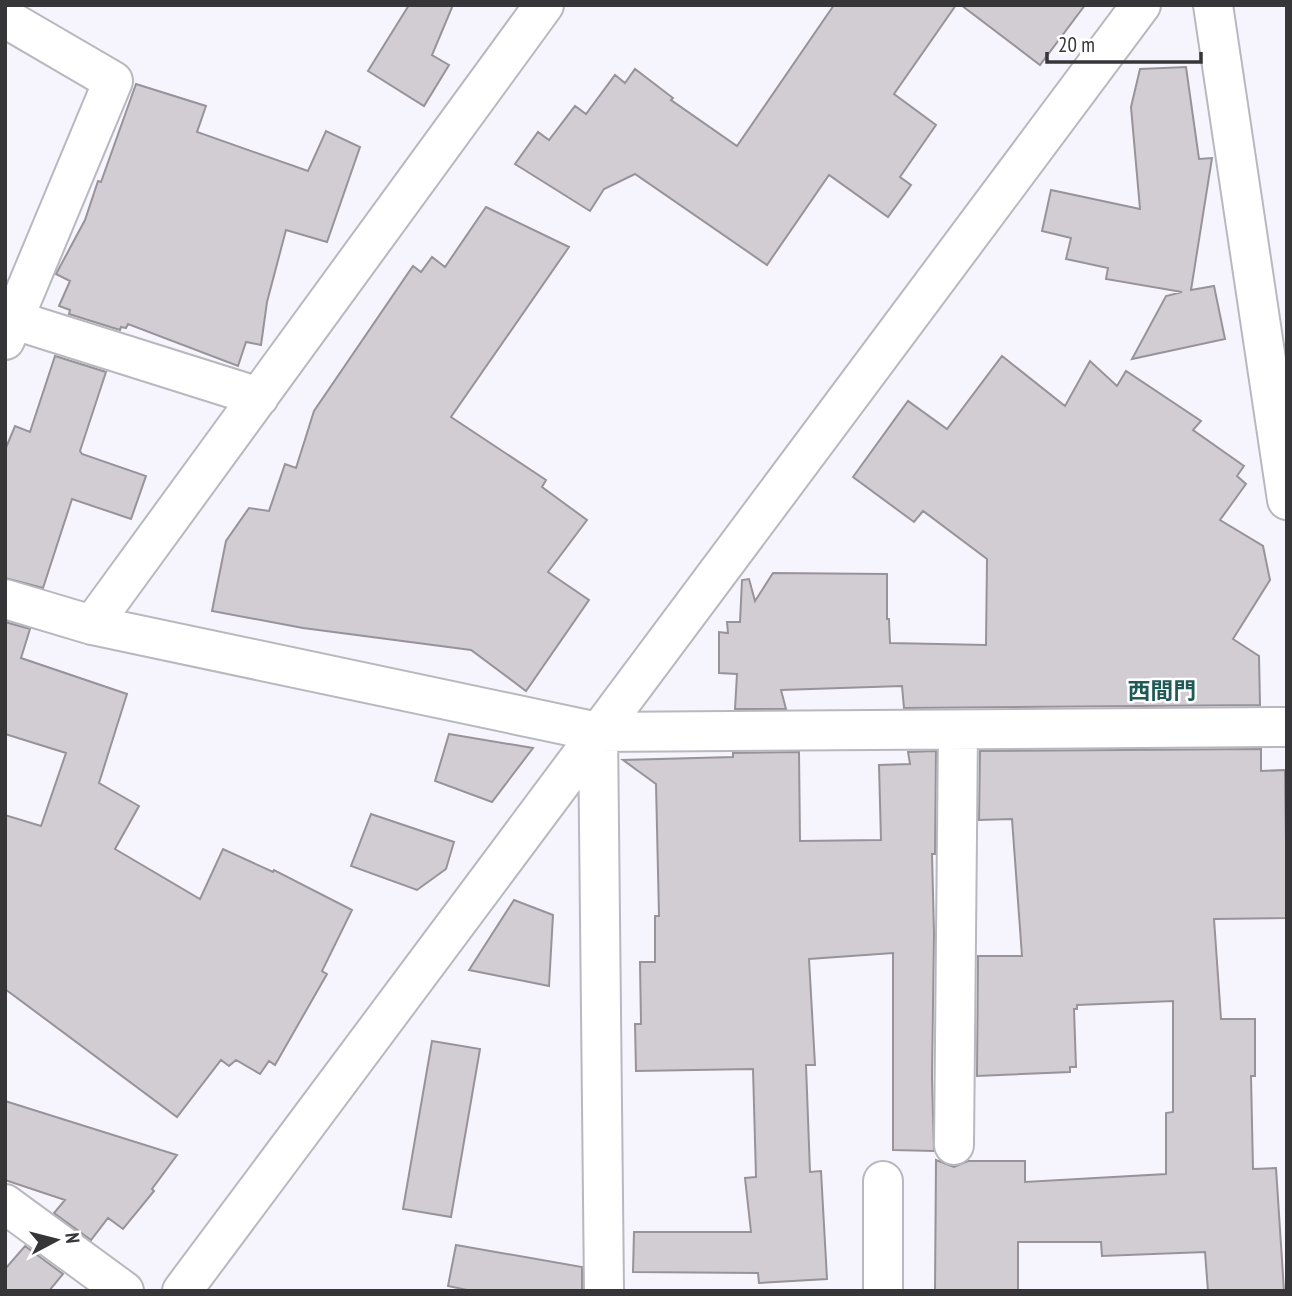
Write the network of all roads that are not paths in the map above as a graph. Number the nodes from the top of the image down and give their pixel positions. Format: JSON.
{"nodes":[{"id":1,"x":544,"y":5,"type":"edge"},
{"id":2,"x":1141,"y":5,"type":"edge"},
{"id":3,"x":1213,"y":5,"type":"edge"},
{"id":4,"x":5,"y":18,"type":"edge"},
{"id":5,"x":8,"y":325,"type":"edge"},
{"id":6,"x":259,"y":397,"type":"junction"},
{"id":7,"x":1287,"y":500,"type":"edge"},
{"id":8,"x":5,"y":599,"type":"edge"},
{"id":9,"x":92,"y":625,"type":"junction"},
{"id":10,"x":1287,"y":727,"type":"edge"},
{"id":11,"x":958,"y":730,"type":"junction"},
{"id":12,"x":598,"y":732,"type":"junction"},
{"id":13,"x":954,"y":1145,"type":"dead end"},
{"id":14,"x":883,"y":1181,"type":"dead end"},
{"id":15,"x":5,"y":1204,"type":"edge"},
{"id":16,"x":124,"y":1291,"type":"edge"},
{"id":17,"x":182,"y":1291,"type":"edge"},
{"id":18,"x":604,"y":1291,"type":"edge"},
{"id":19,"x":884,"y":1291,"type":"edge"}],
"edges":[{"from":1,"to":6,"type":"street"},
{"from":2,"to":12,"type":"street"},
{"from":3,"to":7,"type":"street"},
{"from":4,"to":5,"type":"street"},
{"from":5,"to":6,"type":"street"},
{"from":6,"to":9,"type":"street"},
{"from":8,"to":9,"type":"street"},
{"from":9,"to":12,"type":"street"},
{"from":10,"to":11,"type":"street"},
{"from":11,"to":12,"type":"street"},
{"from":11,"to":13,"type":"street"},
{"from":12,"to":17,"type":"street"},
{"from":12,"to":18,"type":"street"},
{"from":14,"to":19,"type":"street"},
{"from":15,"to":16,"type":"street"}]}
